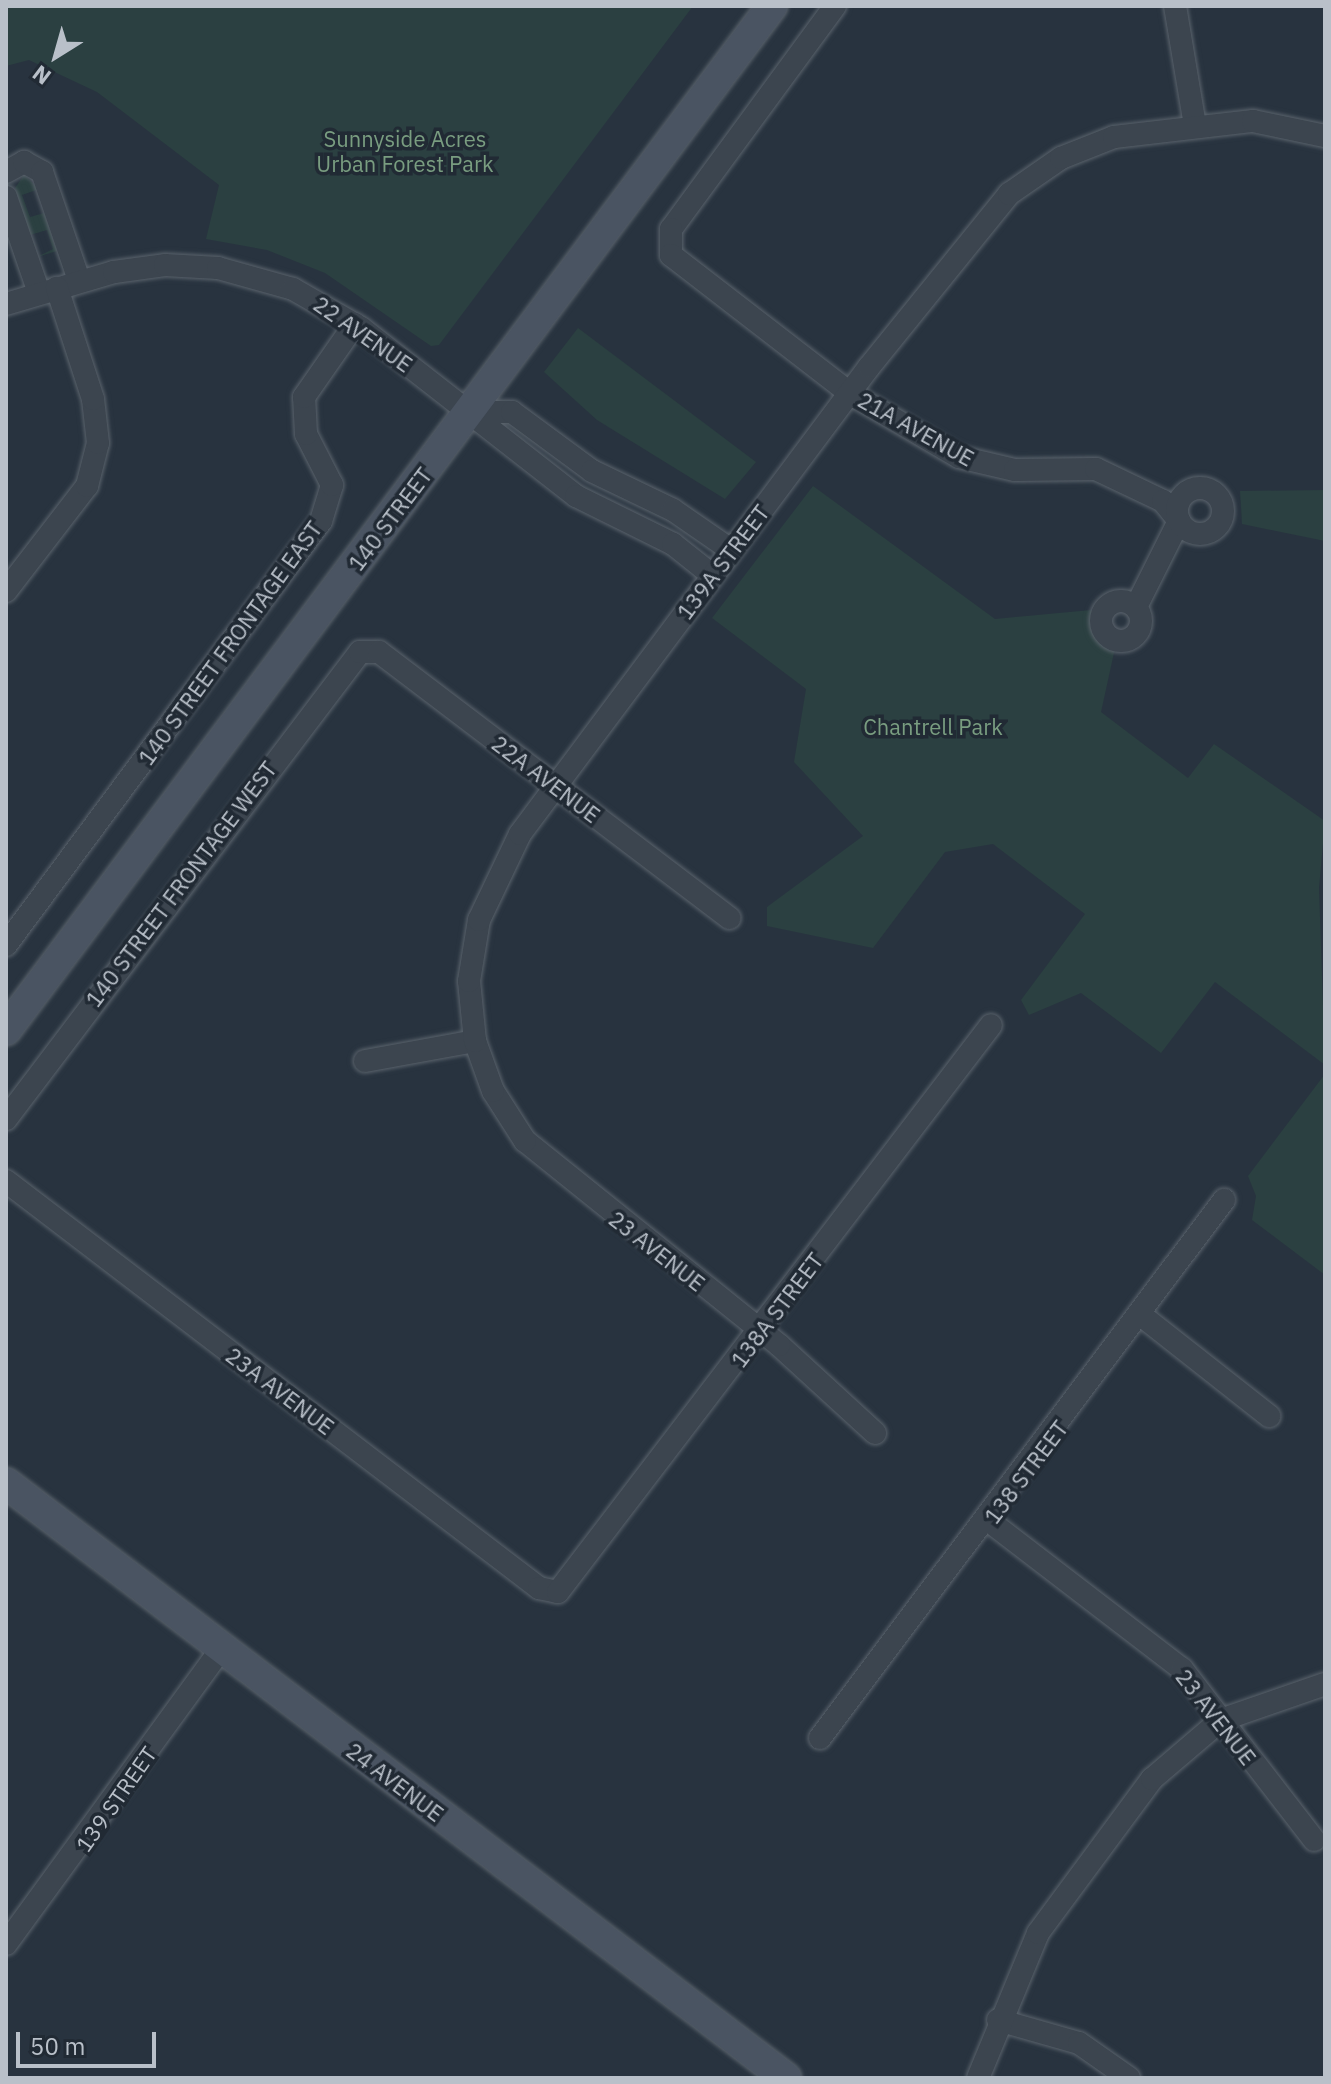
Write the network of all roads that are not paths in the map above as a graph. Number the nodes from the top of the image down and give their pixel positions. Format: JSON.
{"nodes":[{"id":1,"x":772,"y":6,"type":"edge"},
{"id":2,"x":835,"y":6,"type":"edge"},
{"id":3,"x":1175,"y":6,"type":"edge"},
{"id":4,"x":1195,"y":125,"type":"junction"},
{"id":5,"x":1325,"y":136,"type":"edge"},
{"id":6,"x":6,"y":172,"type":"edge"},
{"id":7,"x":6,"y":197,"type":"edge"},
{"id":8,"x":58,"y":287,"type":"junction"},
{"id":9,"x":6,"y":304,"type":"edge"},
{"id":10,"x":355,"y":324,"type":"junction"},
{"id":11,"x":851,"y":394,"type":"junction"},
{"id":12,"x":472,"y":412,"type":"junction"},
{"id":13,"x":592,"y":471,"type":"junction"},
{"id":14,"x":576,"y":496,"type":"junction"},
{"id":15,"x":731,"y":550,"type":"junction"},
{"id":16,"x":712,"y":575,"type":"junction"},
{"id":17,"x":6,"y":591,"type":"edge"},
{"id":18,"x":1136,"y":607,"type":"dead end"},
{"id":19,"x":360,"y":652,"type":"joint"},
{"id":20,"x":555,"y":786,"type":"junction"},
{"id":21,"x":729,"y":918,"type":"dead end"},
{"id":22,"x":6,"y":945,"type":"edge"},
{"id":23,"x":991,"y":1025,"type":"dead end"},
{"id":24,"x":6,"y":1030,"type":"edge"},
{"id":25,"x":475,"y":1041,"type":"junction"},
{"id":26,"x":365,"y":1061,"type":"dead end"},
{"id":27,"x":6,"y":1119,"type":"edge"},
{"id":28,"x":6,"y":1181,"type":"edge"},
{"id":29,"x":1224,"y":1200,"type":"dead end"},
{"id":30,"x":1142,"y":1316,"type":"junction"},
{"id":31,"x":761,"y":1331,"type":"junction"},
{"id":32,"x":1269,"y":1416,"type":"dead end"},
{"id":33,"x":875,"y":1433,"type":"dead end"},
{"id":34,"x":6,"y":1483,"type":"edge"},
{"id":35,"x":989,"y":1521,"type":"junction"},
{"id":36,"x":558,"y":1592,"type":"joint"},
{"id":37,"x":220,"y":1650,"type":"junction"},
{"id":38,"x":1325,"y":1684,"type":"edge"},
{"id":39,"x":1221,"y":1720,"type":"junction"},
{"id":40,"x":820,"y":1738,"type":"dead end"},
{"id":41,"x":1314,"y":1840,"type":"dead end"},
{"id":42,"x":6,"y":1944,"type":"edge"},
{"id":43,"x":998,"y":2020,"type":"junction"},
{"id":44,"x":786,"y":2078,"type":"edge"},
{"id":45,"x":978,"y":2078,"type":"edge"},
{"id":46,"x":1129,"y":2078,"type":"edge"}],
"edges":[{"from":1,"to":12,"type":"main road","name":"140 STREET"},
{"from":2,"to":11,"type":"street","name":"21A AVENUE"},
{"from":3,"to":4,"type":"street"},
{"from":4,"to":5,"type":"street","name":"139A STREET"},
{"from":4,"to":11,"type":"street","name":"139A STREET"},
{"from":6,"to":8,"type":"street"},
{"from":7,"to":8,"type":"street"},
{"from":8,"to":9,"type":"street","name":"22 AVENUE"},
{"from":8,"to":10,"type":"street","name":"22 AVENUE"},
{"from":8,"to":17,"type":"street"},
{"from":10,"to":12,"type":"street","name":"22 AVENUE"},
{"from":10,"to":22,"type":"street","name":"140 STREET FRONTAGE EAST"},
{"from":11,"to":15,"type":"street","name":"139A STREET"},
{"from":11,"to":18,"type":"street","name":"21A AVENUE"},
{"from":12,"to":13,"type":"street"},
{"from":12,"to":14,"type":"street","name":"22 AVENUE"},
{"from":12,"to":24,"type":"main road","name":"140 STREET"},
{"from":13,"to":14,"type":"street"},
{"from":13,"to":15,"type":"street"},
{"from":14,"to":16,"type":"street","name":"22 AVENUE"},
{"from":15,"to":16,"type":"street","name":"139A STREET"},
{"from":16,"to":20,"type":"street","name":"139A STREET"},
{"from":19,"to":20,"type":"street","name":"22A AVENUE"},
{"from":19,"to":27,"type":"street","name":"140 STREET FRONTAGE WEST"},
{"from":20,"to":21,"type":"street","name":"22A AVENUE"},
{"from":20,"to":25,"type":"street","name":"139A STREET"},
{"from":23,"to":31,"type":"street","name":"138A STREET"},
{"from":25,"to":26,"type":"street"},
{"from":25,"to":31,"type":"street","name":"23 AVENUE"},
{"from":28,"to":36,"type":"street","name":"23A AVENUE"},
{"from":29,"to":30,"type":"street","name":"138 STREET"},
{"from":30,"to":32,"type":"street"},
{"from":30,"to":35,"type":"street","name":"138 STREET"},
{"from":31,"to":33,"type":"street","name":"23 AVENUE"},
{"from":31,"to":36,"type":"street","name":"138A STREET"},
{"from":34,"to":37,"type":"main road","name":"24 AVENUE"},
{"from":35,"to":39,"type":"street","name":"23 AVENUE"},
{"from":35,"to":40,"type":"street","name":"138 STREET"},
{"from":37,"to":42,"type":"street","name":"139 STREET"},
{"from":37,"to":44,"type":"main road","name":"24 AVENUE"},
{"from":38,"to":39,"type":"street"},
{"from":39,"to":41,"type":"street","name":"23 AVENUE"},
{"from":39,"to":43,"type":"street"},
{"from":43,"to":45,"type":"street"},
{"from":43,"to":46,"type":"street"}]}
